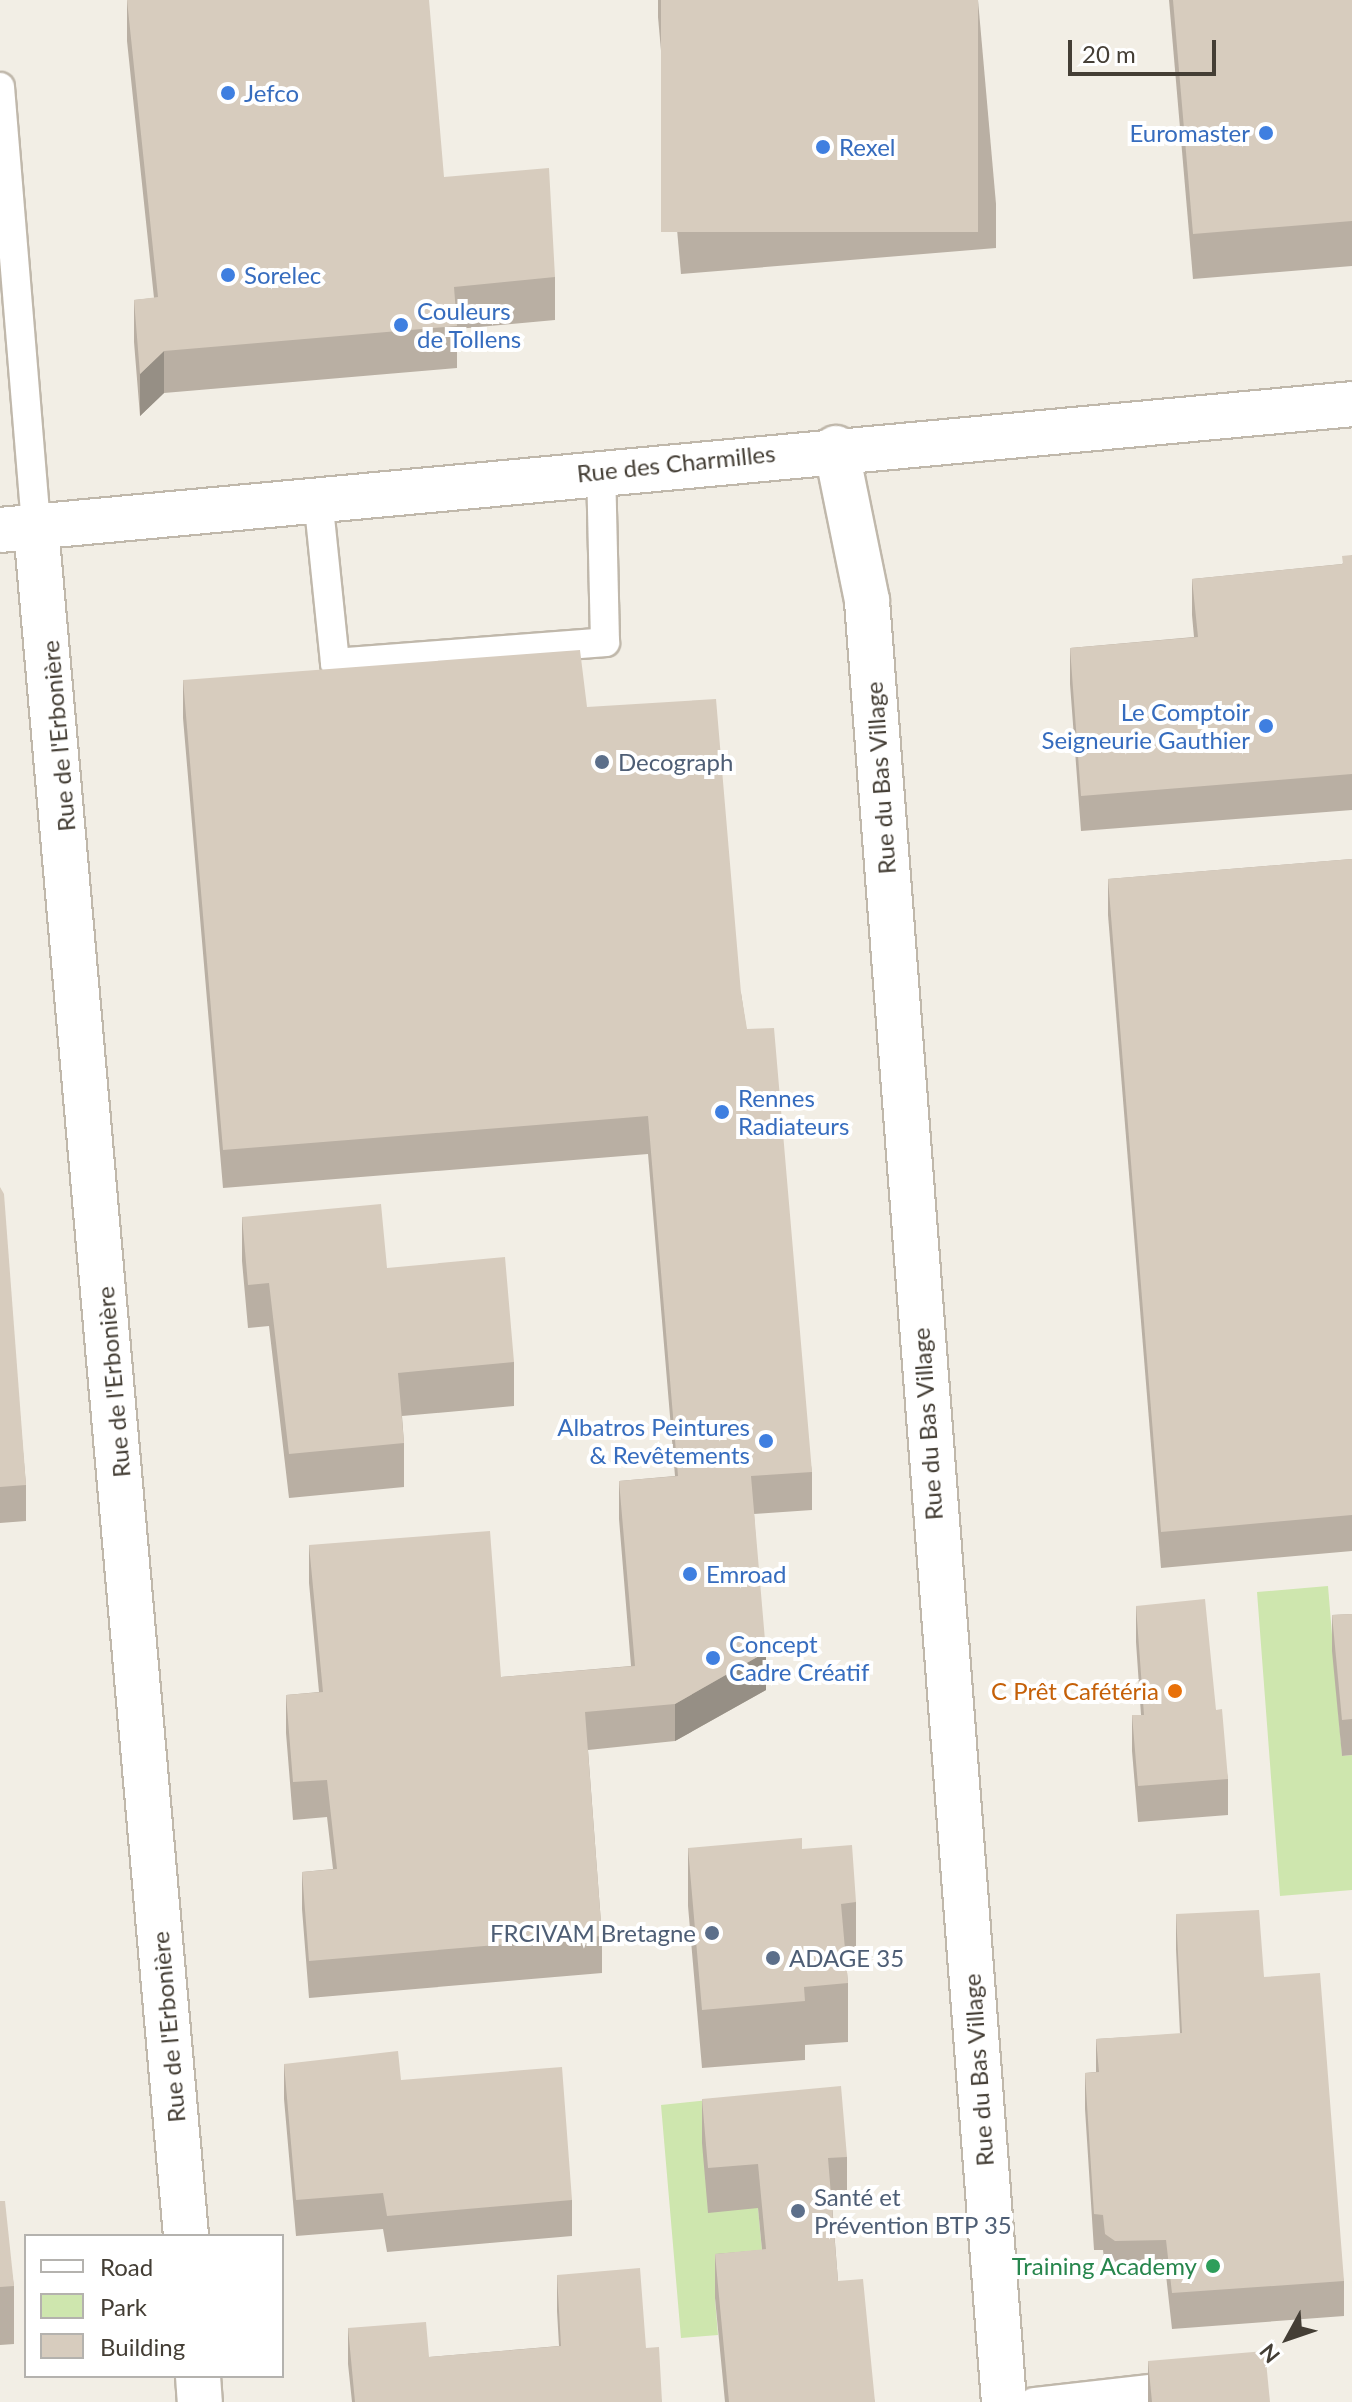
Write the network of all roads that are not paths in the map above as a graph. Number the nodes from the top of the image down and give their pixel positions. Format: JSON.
{"nodes":[{"id":1,"x":0,"y":87,"type":"edge"},
{"id":2,"x":1352,"y":404,"type":"edge"},
{"id":3,"x":836,"y":448,"type":"junction"},
{"id":4,"x":601,"y":471,"type":"junction"},
{"id":5,"x":318,"y":498,"type":"junction"},
{"id":6,"x":18,"y":529,"type":"edge"},
{"id":7,"x":186,"y":2234,"type":"edge"},
{"id":8,"x":198,"y":2378,"type":"edge"},
{"id":9,"x":1218,"y":2382,"type":"edge"},
{"id":10,"x":200,"y":2402,"type":"edge"},
{"id":11,"x":1004,"y":2402,"type":"edge"},
{"id":12,"x":1034,"y":2402,"type":"edge"}],
"edges":[{"from":1,"to":6,"type":"lane"},
{"from":2,"to":3,"type":"street","name":"Rue des Charmilles"},
{"from":3,"to":4,"type":"street","name":"Rue des Charmilles"},
{"from":3,"to":11,"type":"street","name":"Rue du Bas Village"},
{"from":4,"to":5,"type":"street","name":"Rue des Charmilles"},
{"from":4,"to":5,"type":"lane"},
{"from":5,"to":6,"type":"street","name":"Rue des Charmilles"},
{"from":6,"to":7,"type":"street","name":"Rue de l'Erbonière"},
{"from":8,"to":10,"type":"street"},
{"from":9,"to":12,"type":"lane"}]}
